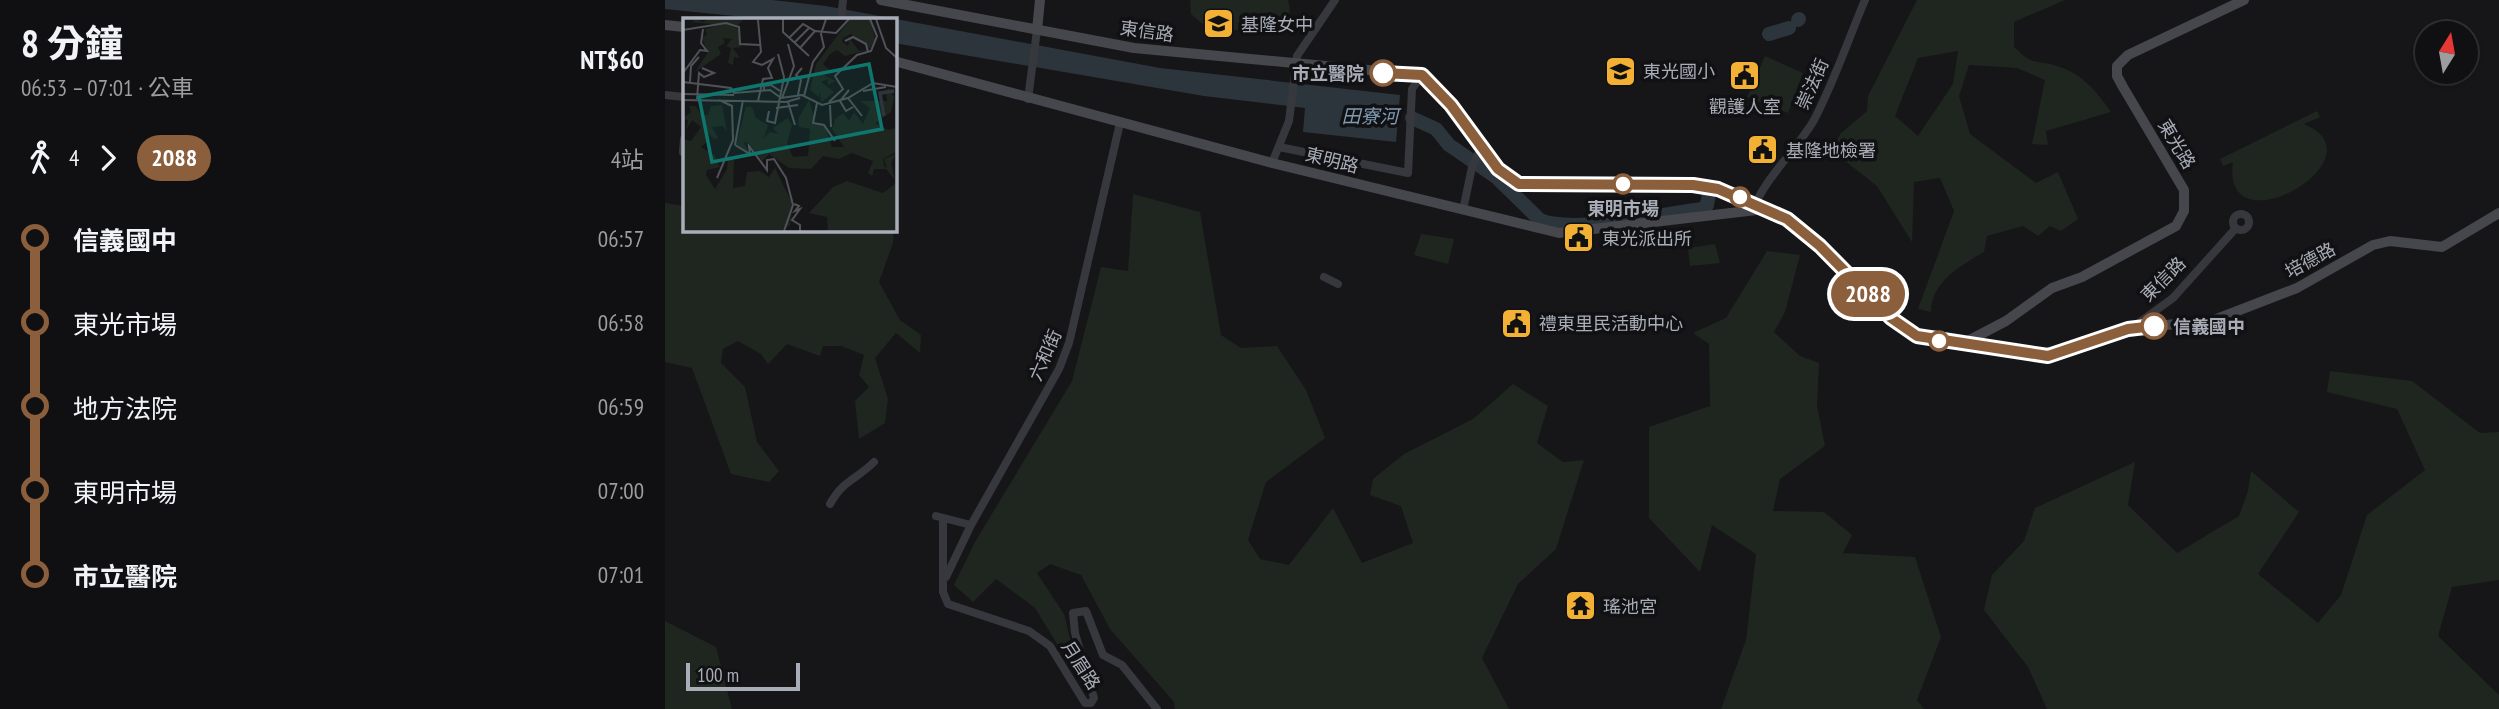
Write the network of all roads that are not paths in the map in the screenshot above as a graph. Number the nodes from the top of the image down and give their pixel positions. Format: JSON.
{"nodes":[{"id":1,"x":843,"y":0,"type":"edge"},
{"id":2,"x":881,"y":0,"type":"edge"},
{"id":3,"x":1039,"y":0,"type":"edge"},
{"id":4,"x":1335,"y":0,"type":"edge"},
{"id":5,"x":1865,"y":0,"type":"edge"},
{"id":6,"x":2244,"y":0,"type":"edge"},
{"id":7,"x":841,"y":18,"type":"edge"},
{"id":8,"x":665,"y":25,"type":"edge"},
{"id":9,"x":683,"y":27,"type":"edge"},
{"id":10,"x":1037,"y":30,"type":"junction"},
{"id":11,"x":665,"y":32,"type":"edge"},
{"id":12,"x":683,"y":34,"type":"edge"},
{"id":13,"x":896,"y":62,"type":"edge"},
{"id":14,"x":1295,"y":66,"type":"junction"},
{"id":15,"x":1422,"y":75,"type":"junction"},
{"id":16,"x":665,"y":95,"type":"edge"},
{"id":17,"x":683,"y":97,"type":"edge"},
{"id":18,"x":1028,"y":100,"type":"junction"},
{"id":19,"x":1120,"y":123,"type":"junction"},
{"id":20,"x":1279,"y":147,"type":"junction"},
{"id":21,"x":1478,"y":152,"type":"junction"},
{"id":22,"x":1272,"y":163,"type":"junction"},
{"id":23,"x":1754,"y":207,"type":"junction"},
{"id":24,"x":2251,"y":208,"type":"dead end"},
{"id":25,"x":1768,"y":209,"type":"joint"},
{"id":26,"x":1463,"y":210,"type":"junction"},
{"id":27,"x":2499,"y":213,"type":"edge"},
{"id":28,"x":1324,"y":277,"type":"dead end"},
{"id":29,"x":1339,"y":284,"type":"dead end"},
{"id":30,"x":2128,"y":329,"type":"junction"},
{"id":31,"x":1962,"y":344,"type":"junction"},
{"id":32,"x":874,"y":462,"type":"dead end"},
{"id":33,"x":830,"y":504,"type":"dead end"},
{"id":34,"x":971,"y":525,"type":"junction"},
{"id":35,"x":945,"y":578,"type":"junction"},
{"id":36,"x":1157,"y":709,"type":"edge"}],
"edges":[{"from":1,"to":7,"type":"street"},
{"from":2,"to":10,"type":"street","name":"東信路"},
{"from":3,"to":10,"type":"street"},
{"from":4,"to":14,"type":"street"},
{"from":5,"to":23,"type":"street","name":"崇法街"},
{"from":6,"to":31,"type":"street","name":"東光路"},
{"from":8,"to":9,"type":"street"},
{"from":10,"to":14,"type":"street","name":"東信路"},
{"from":10,"to":18,"type":"street"},
{"from":11,"to":12,"type":"street"},
{"from":13,"to":18,"type":"street","name":"東明路"},
{"from":14,"to":15,"type":"street","name":"東信路"},
{"from":14,"to":20,"type":"street"},
{"from":15,"to":20,"type":"street"},
{"from":15,"to":21,"type":"street"},
{"from":16,"to":17,"type":"street"},
{"from":18,"to":19,"type":"street","name":"東明路"},
{"from":19,"to":22,"type":"street","name":"東明路"},
{"from":19,"to":34,"type":"street","name":"六和街"},
{"from":20,"to":22,"type":"street"},
{"from":21,"to":23,"type":"street"},
{"from":21,"to":26,"type":"street"},
{"from":22,"to":26,"type":"street","name":"東明路"},
{"from":23,"to":25,"type":"street","name":"東明路"},
{"from":23,"to":26,"type":"street","name":"東明路"},
{"from":24,"to":30,"type":"street","name":"東信路"},
{"from":25,"to":31,"type":"street","name":"東信路"},
{"from":27,"to":30,"type":"street","name":"培德路"},
{"from":28,"to":29,"type":"street"},
{"from":30,"to":31,"type":"street","name":"東信路"},
{"from":32,"to":33,"type":"street"},
{"from":34,"to":35,"type":"street","name":"六和街"},
{"from":34,"to":35,"type":"street","name":"月眉路"},
{"from":35,"to":36,"type":"street","name":"月眉路"}]}
